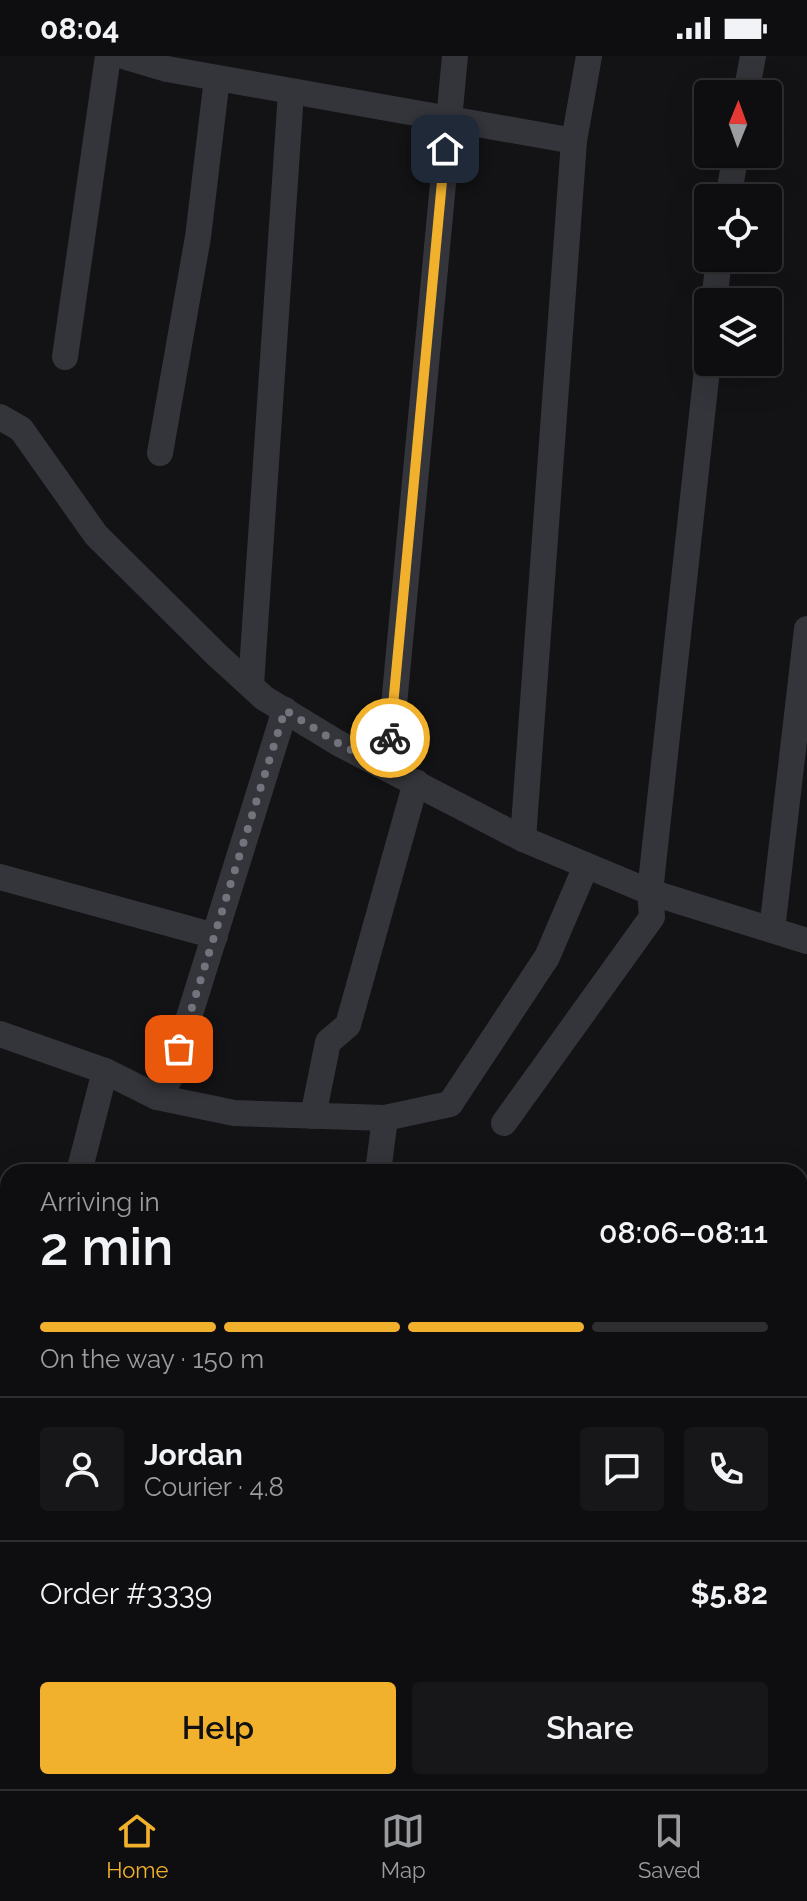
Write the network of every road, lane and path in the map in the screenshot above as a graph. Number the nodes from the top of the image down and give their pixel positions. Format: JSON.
{"nodes":[{"id":1,"x":108,"y":56,"type":"edge"},
{"id":2,"x":455,"y":56,"type":"edge"},
{"id":3,"x":589,"y":56,"type":"edge"},
{"id":4,"x":753,"y":56,"type":"edge"},
{"id":5,"x":133,"y":57,"type":"edge"},
{"id":6,"x":217,"y":78,"type":"junction"},
{"id":7,"x":749,"y":80,"type":"edge"},
{"id":8,"x":291,"y":92,"type":"junction"},
{"id":9,"x":448,"y":118,"type":"junction"},
{"id":10,"x":574,"y":141,"type":"junction"},
{"id":11,"x":65,"y":357,"type":"dead end"},
{"id":12,"x":706,"y":376,"type":"edge"},
{"id":13,"x":0,"y":417,"type":"edge"},
{"id":14,"x":160,"y":453,"type":"dead end"},
{"id":15,"x":807,"y":629,"type":"edge"},
{"id":16,"x":251,"y":685,"type":"junction"},
{"id":17,"x":285,"y":710,"type":"junction"},
{"id":18,"x":388,"y":769,"type":"junction"},
{"id":19,"x":416,"y":782,"type":"junction"},
{"id":20,"x":523,"y":839,"type":"junction"},
{"id":21,"x":586,"y":866,"type":"junction"},
{"id":22,"x":0,"y":877,"type":"edge"},
{"id":23,"x":650,"y":892,"type":"junction"},
{"id":24,"x":772,"y":930,"type":"junction"},
{"id":25,"x":215,"y":936,"type":"junction"},
{"id":26,"x":807,"y":941,"type":"edge"},
{"id":27,"x":0,"y":1034,"type":"edge"},
{"id":28,"x":105,"y":1071,"type":"junction"},
{"id":29,"x":157,"y":1097,"type":"junction"},
{"id":30,"x":313,"y":1116,"type":"junction"},
{"id":31,"x":385,"y":1118,"type":"junction"},
{"id":32,"x":504,"y":1123,"type":"dead end"},
{"id":33,"x":81,"y":1164,"type":"edge"},
{"id":34,"x":379,"y":1164,"type":"edge"}],
"edges":[{"from":1,"to":11,"type":"street"},
{"from":2,"to":9,"type":"street"},
{"from":3,"to":10,"type":"street"},
{"from":4,"to":7,"type":"street"},
{"from":5,"to":6,"type":"street"},
{"from":6,"to":8,"type":"street"},
{"from":6,"to":14,"type":"street"},
{"from":8,"to":9,"type":"street"},
{"from":8,"to":16,"type":"street"},
{"from":9,"to":10,"type":"street"},
{"from":9,"to":18,"type":"street"},
{"from":10,"to":20,"type":"street"},
{"from":12,"to":23,"type":"street"},
{"from":13,"to":16,"type":"street"},
{"from":15,"to":24,"type":"street"},
{"from":16,"to":17,"type":"street"},
{"from":17,"to":18,"type":"street"},
{"from":17,"to":25,"type":"street"},
{"from":18,"to":19,"type":"street"},
{"from":19,"to":20,"type":"street"},
{"from":19,"to":30,"type":"street"},
{"from":20,"to":21,"type":"street"},
{"from":21,"to":23,"type":"street"},
{"from":21,"to":31,"type":"street"},
{"from":22,"to":25,"type":"street"},
{"from":23,"to":24,"type":"street"},
{"from":23,"to":32,"type":"street"},
{"from":24,"to":26,"type":"street"},
{"from":25,"to":29,"type":"street"},
{"from":27,"to":28,"type":"street"},
{"from":28,"to":29,"type":"street"},
{"from":28,"to":33,"type":"street"},
{"from":29,"to":30,"type":"street"},
{"from":30,"to":31,"type":"street"},
{"from":31,"to":34,"type":"street"}]}
